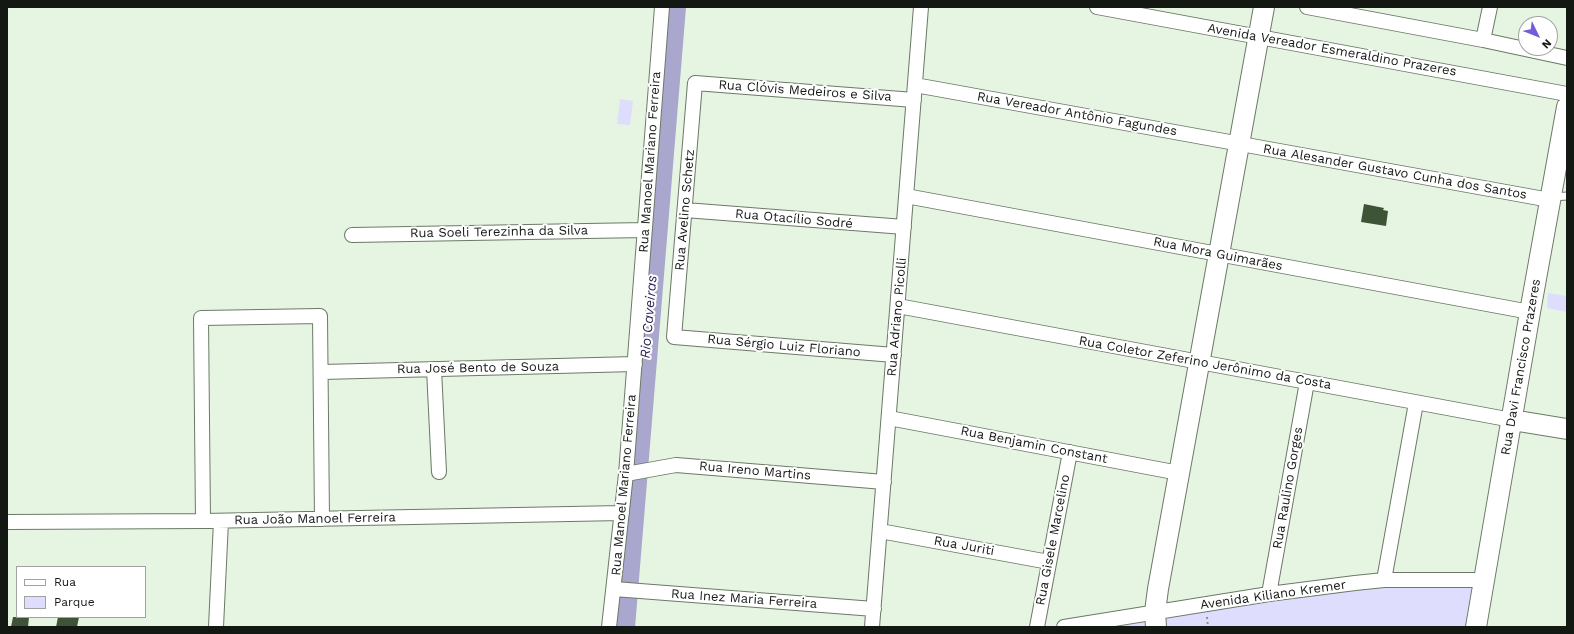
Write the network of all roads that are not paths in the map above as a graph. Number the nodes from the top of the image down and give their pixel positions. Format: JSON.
{"nodes":[{"id":1,"x":662,"y":7,"type":"edge"},
{"id":2,"x":921,"y":7,"type":"edge"},
{"id":3,"x":1097,"y":7,"type":"edge"},
{"id":4,"x":1264,"y":7,"type":"edge"},
{"id":5,"x":1307,"y":7,"type":"edge"},
{"id":6,"x":1490,"y":7,"type":"edge"},
{"id":7,"x":1361,"y":12,"type":"edge"},
{"id":8,"x":1259,"y":38,"type":"junction"},
{"id":9,"x":1483,"y":40,"type":"junction"},
{"id":10,"x":1567,"y":58,"type":"edge"},
{"id":11,"x":695,"y":83,"type":"joint"},
{"id":12,"x":915,"y":85,"type":"junction"},
{"id":13,"x":1567,"y":94,"type":"edge"},
{"id":14,"x":914,"y":100,"type":"junction"},
{"id":15,"x":1567,"y":108,"type":"edge"},
{"id":16,"x":1240,"y":144,"type":"junction"},
{"id":17,"x":906,"y":196,"type":"junction"},
{"id":18,"x":1556,"y":198,"type":"edge"},
{"id":19,"x":685,"y":210,"type":"junction"},
{"id":20,"x":904,"y":227,"type":"junction"},
{"id":21,"x":645,"y":230,"type":"junction"},
{"id":22,"x":352,"y":235,"type":"dead end"},
{"id":23,"x":1219,"y":254,"type":"junction"},
{"id":24,"x":898,"y":306,"type":"junction"},
{"id":25,"x":1530,"y":312,"type":"junction"},
{"id":26,"x":674,"y":337,"type":"joint"},
{"id":27,"x":894,"y":355,"type":"junction"},
{"id":28,"x":1199,"y":362,"type":"junction"},
{"id":29,"x":635,"y":364,"type":"junction"},
{"id":30,"x":434,"y":369,"type":"junction"},
{"id":31,"x":322,"y":372,"type":"junction"},
{"id":32,"x":1308,"y":382,"type":"junction"},
{"id":33,"x":1416,"y":402,"type":"junction"},
{"id":34,"x":889,"y":418,"type":"junction"},
{"id":35,"x":1512,"y":420,"type":"junction"},
{"id":36,"x":1567,"y":429,"type":"edge"},
{"id":37,"x":1070,"y":452,"type":"junction"},
{"id":38,"x":439,"y":472,"type":"dead end"},
{"id":39,"x":1179,"y":473,"type":"junction"},
{"id":40,"x":627,"y":474,"type":"junction"},
{"id":41,"x":884,"y":482,"type":"junction"},
{"id":42,"x":622,"y":513,"type":"junction"},
{"id":43,"x":322,"y":519,"type":"junction"},
{"id":44,"x":203,"y":521,"type":"junction"},
{"id":45,"x":221,"y":521,"type":"junction"},
{"id":46,"x":7,"y":522,"type":"edge"},
{"id":47,"x":880,"y":531,"type":"junction"},
{"id":48,"x":1049,"y":562,"type":"junction"},
{"id":49,"x":1384,"y":580,"type":"junction"},
{"id":50,"x":1484,"y":580,"type":"junction"},
{"id":51,"x":616,"y":589,"type":"junction"},
{"id":52,"x":1269,"y":594,"type":"junction"},
{"id":53,"x":874,"y":609,"type":"junction"},
{"id":54,"x":1156,"y":620,"type":"edge"},
{"id":55,"x":216,"y":627,"type":"edge"},
{"id":56,"x":609,"y":627,"type":"edge"},
{"id":57,"x":872,"y":627,"type":"edge"},
{"id":58,"x":1037,"y":627,"type":"edge"},
{"id":59,"x":1064,"y":627,"type":"edge"},
{"id":60,"x":1476,"y":627,"type":"edge"}],
"edges":[{"from":1,"to":21,"type":"street","name":"Rua Manoel Mariano Ferreira"},
{"from":2,"to":12,"type":"street","name":"Rua Adriano Picolli"},
{"from":3,"to":8,"type":"street","name":"Avenida Vereador Esmeraldino Prazeres"},
{"from":4,"to":8,"type":"street"},
{"from":5,"to":7,"type":"street"},
{"from":6,"to":9,"type":"street"},
{"from":7,"to":9,"type":"street"},
{"from":8,"to":13,"type":"street","name":"Avenida Vereador Esmeraldino Prazeres"},
{"from":8,"to":16,"type":"street"},
{"from":9,"to":10,"type":"street"},
{"from":11,"to":14,"type":"street","name":"Rua Clóvis Medeiros e Silva"},
{"from":11,"to":19,"type":"street","name":"Rua Avelino Schetz"},
{"from":12,"to":14,"type":"street","name":"Rua Adriano Picolli"},
{"from":12,"to":16,"type":"street","name":"Rua Vereador Antônio Fagundes"},
{"from":14,"to":17,"type":"street","name":"Rua Adriano Picolli"},
{"from":15,"to":18,"type":"street","name":"Rua Davi Francisco Prazeres"},
{"from":16,"to":18,"type":"street","name":"Rua Alesander Gustavo Cunha dos Santos"},
{"from":16,"to":23,"type":"street"},
{"from":17,"to":20,"type":"street","name":"Rua Adriano Picolli"},
{"from":17,"to":23,"type":"street","name":"Rua Mora Guimarães"},
{"from":18,"to":25,"type":"street","name":"Rua Davi Francisco Prazeres"},
{"from":19,"to":20,"type":"street","name":"Rua Otacílio Sodré"},
{"from":19,"to":26,"type":"street","name":"Rua Avelino Schetz"},
{"from":20,"to":24,"type":"street","name":"Rua Adriano Picolli"},
{"from":21,"to":22,"type":"street","name":"Rua Soeli Terezinha da Silva"},
{"from":21,"to":29,"type":"street","name":"Rua Manoel Mariano Ferreira"},
{"from":23,"to":25,"type":"street","name":"Rua Mora Guimarães"},
{"from":23,"to":28,"type":"street"},
{"from":24,"to":27,"type":"street","name":"Rua Adriano Picolli"},
{"from":24,"to":28,"type":"street","name":"Rua Coletor Zeferino Jerônimo da Costa"},
{"from":25,"to":35,"type":"street","name":"Rua Davi Francisco Prazeres"},
{"from":26,"to":27,"type":"street","name":"Rua Sérgio Luiz Floriano"},
{"from":27,"to":34,"type":"street","name":"Rua Adriano Picolli"},
{"from":28,"to":32,"type":"street","name":"Rua Coletor Zeferino Jerônimo da Costa"},
{"from":28,"to":39,"type":"street"},
{"from":29,"to":30,"type":"street","name":"Rua José Bento de Souza"},
{"from":29,"to":40,"type":"street","name":"Rua Manoel Mariano Ferreira"},
{"from":30,"to":31,"type":"street","name":"Rua José Bento de Souza"},
{"from":30,"to":38,"type":"street"},
{"from":31,"to":43,"type":"street"},
{"from":31,"to":44,"type":"street"},
{"from":32,"to":33,"type":"street","name":"Rua Coletor Zeferino Jerônimo da Costa"},
{"from":32,"to":52,"type":"street","name":"Rua Raulino Gorges"},
{"from":33,"to":35,"type":"street","name":"Rua Coletor Zeferino Jerônimo da Costa"},
{"from":33,"to":49,"type":"street"},
{"from":34,"to":37,"type":"street","name":"Rua Benjamin Constant"},
{"from":34,"to":41,"type":"street","name":"Rua Adriano Picolli"},
{"from":35,"to":36,"type":"street"},
{"from":35,"to":50,"type":"street","name":"Rua Davi Francisco Prazeres"},
{"from":37,"to":39,"type":"street","name":"Rua Benjamin Constant"},
{"from":37,"to":48,"type":"street","name":"Rua Gisele Marcelino"},
{"from":39,"to":54,"type":"street"},
{"from":40,"to":41,"type":"street","name":"Rua Ireno Martins"},
{"from":40,"to":42,"type":"street","name":"Rua Manoel Mariano Ferreira"},
{"from":41,"to":47,"type":"street","name":"Rua Adriano Picolli"},
{"from":42,"to":43,"type":"street","name":"Rua João Manoel Ferreira"},
{"from":42,"to":51,"type":"street","name":"Rua Manoel Mariano Ferreira"},
{"from":43,"to":45,"type":"street","name":"Rua João Manoel Ferreira"},
{"from":44,"to":45,"type":"street","name":"Rua João Manoel Ferreira"},
{"from":44,"to":46,"type":"street","name":"Rua João Manoel Ferreira"},
{"from":45,"to":55,"type":"street"},
{"from":47,"to":48,"type":"street","name":"Rua Juriti"},
{"from":47,"to":53,"type":"street","name":"Rua Adriano Picolli"},
{"from":48,"to":58,"type":"street","name":"Rua Gisele Marcelino"},
{"from":49,"to":50,"type":"street","name":"Avenida Kiliano Kremer"},
{"from":49,"to":52,"type":"street","name":"Avenida Kiliano Kremer"},
{"from":50,"to":60,"type":"street","name":"Rua Davi Francisco Prazeres"},
{"from":51,"to":53,"type":"street","name":"Rua Inez Maria Ferreira"},
{"from":51,"to":56,"type":"street","name":"Rua Manoel Mariano Ferreira"},
{"from":52,"to":54,"type":"street","name":"Avenida Kiliano Kremer"},
{"from":53,"to":57,"type":"street","name":"Rua Adriano Picolli"},
{"from":54,"to":59,"type":"street","name":"Avenida Kiliano Kremer"}]}
